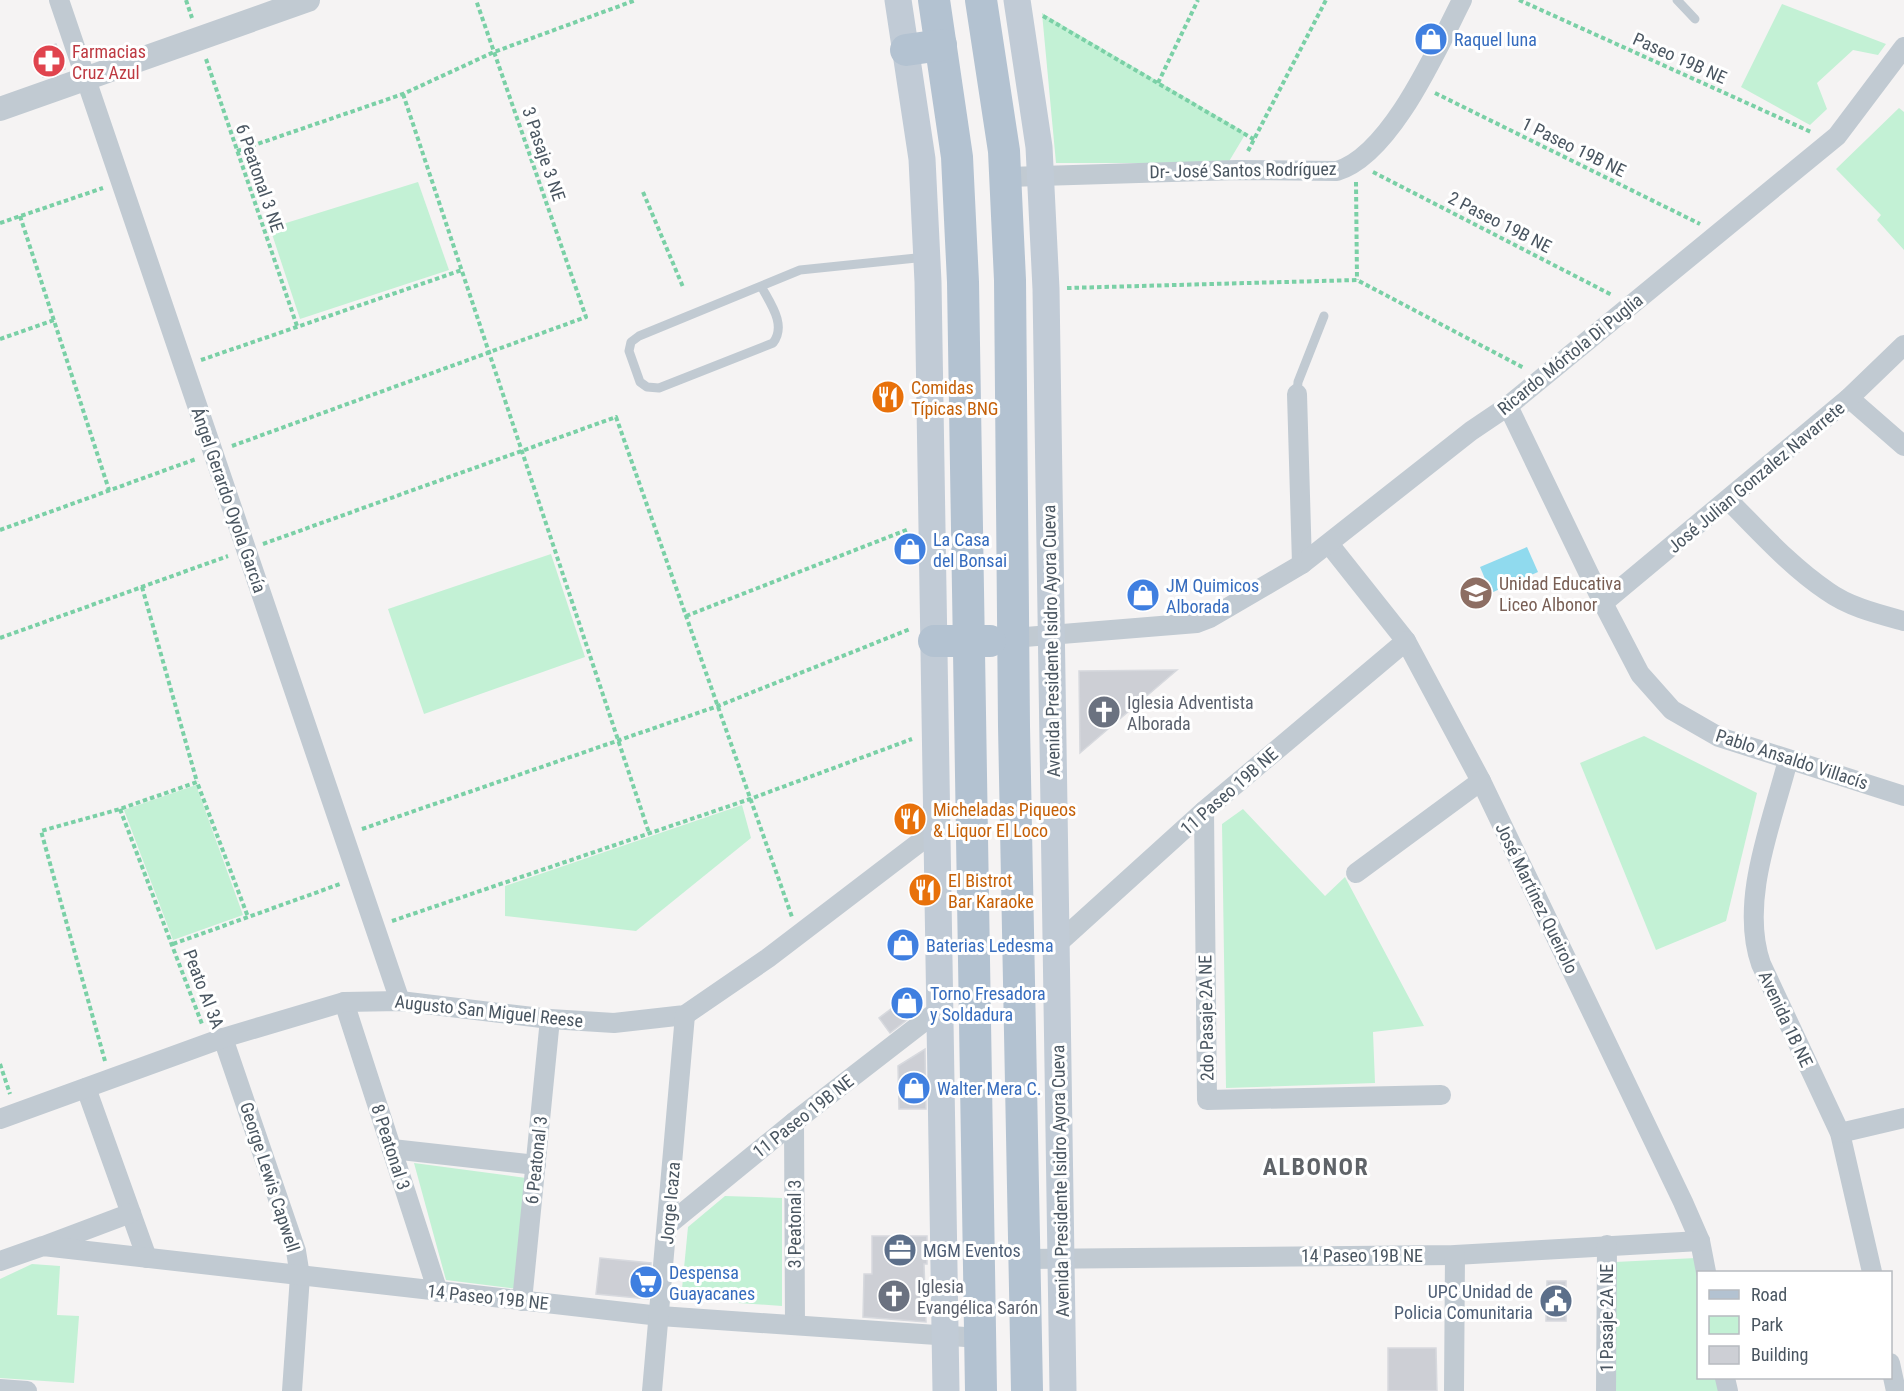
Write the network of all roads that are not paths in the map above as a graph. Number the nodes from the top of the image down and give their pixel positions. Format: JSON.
{"nodes":[{"id":1,"x":59,"y":0,"type":"edge"},
{"id":2,"x":308,"y":0,"type":"edge"},
{"id":3,"x":898,"y":0,"type":"edge"},
{"id":4,"x":934,"y":0,"type":"edge"},
{"id":5,"x":981,"y":0,"type":"edge"},
{"id":6,"x":1017,"y":0,"type":"edge"},
{"id":7,"x":1462,"y":0,"type":"edge"},
{"id":8,"x":1677,"y":0,"type":"edge"},
{"id":9,"x":1695,"y":19,"type":"dead end"},
{"id":10,"x":940,"y":45,"type":"junction"},
{"id":11,"x":1904,"y":47,"type":"edge"},
{"id":12,"x":906,"y":50,"type":"junction"},
{"id":13,"x":86,"y":79,"type":"junction"},
{"id":14,"x":0,"y":109,"type":"edge"},
{"id":15,"x":1040,"y":175,"type":"junction"},
{"id":16,"x":1005,"y":177,"type":"junction"},
{"id":17,"x":927,"y":256,"type":"junction"},
{"id":18,"x":762,"y":286,"type":"junction"},
{"id":19,"x":1324,"y":316,"type":"dead end"},
{"id":20,"x":1904,"y":345,"type":"edge"},
{"id":21,"x":1297,"y":394,"type":"joint"},
{"id":22,"x":1849,"y":398,"type":"junction"},
{"id":23,"x":1508,"y":406,"type":"junction"},
{"id":24,"x":1904,"y":446,"type":"edge"},
{"id":25,"x":1729,"y":501,"type":"junction"},
{"id":26,"x":1329,"y":544,"type":"junction"},
{"id":27,"x":1302,"y":564,"type":"junction"},
{"id":28,"x":1603,"y":603,"type":"junction"},
{"id":29,"x":1904,"y":621,"type":"edge"},
{"id":30,"x":933,"y":631,"type":"junction"},
{"id":31,"x":1051,"y":636,"type":"junction"},
{"id":32,"x":1013,"y":638,"type":"junction"},
{"id":33,"x":969,"y":639,"type":"junction"},
{"id":34,"x":1406,"y":641,"type":"junction"},
{"id":35,"x":1014,"y":726,"type":"junction"},
{"id":36,"x":1788,"y":760,"type":"junction"},
{"id":37,"x":1481,"y":781,"type":"junction"},
{"id":38,"x":1904,"y":796,"type":"edge"},
{"id":39,"x":1204,"y":811,"type":"junction"},
{"id":40,"x":936,"y":829,"type":"junction"},
{"id":41,"x":1356,"y":873,"type":"dead end"},
{"id":42,"x":1056,"y":945,"type":"junction"},
{"id":43,"x":400,"y":1001,"type":"junction"},
{"id":44,"x":344,"y":1002,"type":"junction"},
{"id":45,"x":940,"y":1009,"type":"junction"},
{"id":46,"x":686,"y":1015,"type":"junction"},
{"id":47,"x":550,"y":1019,"type":"junction"},
{"id":48,"x":216,"y":1041,"type":"junction"},
{"id":49,"x":86,"y":1088,"type":"junction"},
{"id":50,"x":1441,"y":1095,"type":"dead end"},
{"id":51,"x":8,"y":1116,"type":"edge"},
{"id":52,"x":1904,"y":1118,"type":"edge"},
{"id":53,"x":794,"y":1122,"type":"junction"},
{"id":54,"x":1840,"y":1133,"type":"junction"},
{"id":55,"x":392,"y":1149,"type":"junction"},
{"id":56,"x":536,"y":1165,"type":"junction"},
{"id":57,"x":131,"y":1213,"type":"junction"},
{"id":58,"x":668,"y":1225,"type":"junction"},
{"id":59,"x":1700,"y":1241,"type":"junction"},
{"id":60,"x":1607,"y":1245,"type":"junction"},
{"id":61,"x":43,"y":1246,"type":"junction"},
{"id":62,"x":1455,"y":1255,"type":"junction"},
{"id":63,"x":1061,"y":1256,"type":"junction"},
{"id":64,"x":147,"y":1258,"type":"junction"},
{"id":65,"x":1024,"y":1258,"type":"junction"},
{"id":66,"x":0,"y":1261,"type":"edge"},
{"id":67,"x":1706,"y":1271,"type":"edge"},
{"id":68,"x":1872,"y":1271,"type":"edge"},
{"id":69,"x":300,"y":1276,"type":"junction"},
{"id":70,"x":438,"y":1292,"type":"junction"},
{"id":71,"x":522,"y":1301,"type":"junction"},
{"id":72,"x":660,"y":1316,"type":"junction"},
{"id":73,"x":795,"y":1325,"type":"junction"},
{"id":74,"x":945,"y":1335,"type":"junction"},
{"id":75,"x":980,"y":1338,"type":"junction"},
{"id":76,"x":1892,"y":1372,"type":"edge"},
{"id":77,"x":0,"y":1389,"type":"edge"},
{"id":78,"x":27,"y":1391,"type":"edge"},
{"id":79,"x":292,"y":1391,"type":"edge"},
{"id":80,"x":652,"y":1391,"type":"edge"},
{"id":81,"x":946,"y":1391,"type":"edge"},
{"id":82,"x":981,"y":1391,"type":"edge"},
{"id":83,"x":1027,"y":1391,"type":"edge"},
{"id":84,"x":1063,"y":1391,"type":"edge"},
{"id":85,"x":1454,"y":1391,"type":"edge"},
{"id":86,"x":1605,"y":1391,"type":"edge"},
{"id":87,"x":1896,"y":1391,"type":"edge"}],
"edges":[{"from":1,"to":13,"type":"street","name":"Ángel Gerardo Oyola García"},
{"from":2,"to":13,"type":"street"},
{"from":3,"to":12,"type":"main road"},
{"from":4,"to":10,"type":"main road"},
{"from":5,"to":16,"type":"main road","name":"Avenida Presidente Isidro Ayora Cueva"},
{"from":6,"to":15,"type":"main road","name":"Avenida Presidente Isidro Ayora Cueva"},
{"from":7,"to":15,"type":"street","name":"Dr- José Santos Rodríguez"},
{"from":8,"to":9,"type":"lane"},
{"from":10,"to":12,"type":"main road"},
{"from":10,"to":33,"type":"main road"},
{"from":11,"to":23,"type":"street","name":"Ricardo Mórtola Di Puglia"},
{"from":12,"to":17,"type":"main road"},
{"from":13,"to":14,"type":"street"},
{"from":13,"to":43,"type":"street","name":"Ángel Gerardo Oyola García"},
{"from":15,"to":16,"type":"street","name":"Dr- José Santos Rodríguez"},
{"from":15,"to":31,"type":"main road","name":"Avenida Presidente Isidro Ayora Cueva"},
{"from":16,"to":32,"type":"main road","name":"Avenida Presidente Isidro Ayora Cueva"},
{"from":17,"to":18,"type":"lane"},
{"from":17,"to":30,"type":"main road"},
{"from":18,"to":18,"type":"lane"},
{"from":19,"to":21,"type":"lane"},
{"from":20,"to":22,"type":"street","name":"José Julian Gonzalez Navarrete"},
{"from":21,"to":27,"type":"street"},
{"from":22,"to":24,"type":"street"},
{"from":22,"to":25,"type":"street","name":"José Julian Gonzalez Navarrete"},
{"from":23,"to":26,"type":"street","name":"Ricardo Mórtola Di Puglia"},
{"from":23,"to":28,"type":"street","name":"Pablo Ansaldo Villacís"},
{"from":25,"to":28,"type":"street","name":"José Julian Gonzalez Navarrete"},
{"from":25,"to":29,"type":"street"},
{"from":26,"to":27,"type":"street","name":"Ricardo Mórtola Di Puglia"},
{"from":26,"to":34,"type":"street","name":"José Martínez Queirolo"},
{"from":27,"to":31,"type":"street","name":"Ricardo Mórtola Di Puglia"},
{"from":28,"to":36,"type":"street","name":"Pablo Ansaldo Villacís"},
{"from":30,"to":33,"type":"main road"},
{"from":30,"to":40,"type":"main road"},
{"from":31,"to":32,"type":"street"},
{"from":31,"to":42,"type":"main road","name":"Avenida Presidente Isidro Ayora Cueva"},
{"from":32,"to":35,"type":"main road","name":"Avenida Presidente Isidro Ayora Cueva"},
{"from":33,"to":35,"type":"main road"},
{"from":33,"to":75,"type":"main road"},
{"from":34,"to":37,"type":"street","name":"José Martínez Queirolo"},
{"from":34,"to":39,"type":"street","name":"11 Paseo 19B NE"},
{"from":35,"to":65,"type":"main road","name":"Avenida Presidente Isidro Ayora Cueva"},
{"from":36,"to":38,"type":"street","name":"Pablo Ansaldo Villacís"},
{"from":36,"to":54,"type":"street","name":"Avenida 1B NE"},
{"from":37,"to":41,"type":"street"},
{"from":37,"to":59,"type":"street","name":"José Martínez Queirolo"},
{"from":39,"to":42,"type":"street","name":"11 Paseo 19B NE"},
{"from":39,"to":50,"type":"street","name":"2do Pasaje 2A NE"},
{"from":40,"to":45,"type":"main road"},
{"from":40,"to":46,"type":"street","name":"Augusto San Miguel Reese"},
{"from":42,"to":63,"type":"main road","name":"Avenida Presidente Isidro Ayora Cueva"},
{"from":43,"to":44,"type":"street","name":"Augusto San Miguel Reese"},
{"from":43,"to":47,"type":"street","name":"Augusto San Miguel Reese"},
{"from":44,"to":48,"type":"street","name":"Augusto San Miguel Reese"},
{"from":44,"to":55,"type":"street","name":"8 Peatonal 3"},
{"from":45,"to":53,"type":"street","name":"11 Paseo 19B NE"},
{"from":45,"to":74,"type":"main road"},
{"from":46,"to":47,"type":"street","name":"Augusto San Miguel Reese"},
{"from":46,"to":58,"type":"street","name":"Jorge Icaza"},
{"from":47,"to":56,"type":"street","name":"6 Peatonal 3"},
{"from":48,"to":49,"type":"street","name":"Augusto San Miguel Reese"},
{"from":48,"to":69,"type":"street","name":"George Lewis Capwell"},
{"from":49,"to":51,"type":"street","name":"Augusto San Miguel Reese"},
{"from":49,"to":57,"type":"street"},
{"from":52,"to":54,"type":"street"},
{"from":53,"to":58,"type":"street","name":"11 Paseo 19B NE"},
{"from":53,"to":73,"type":"street","name":"3 Peatonal 3"},
{"from":54,"to":68,"type":"street","name":"Avenida 1B NE"},
{"from":55,"to":56,"type":"street"},
{"from":55,"to":70,"type":"street","name":"8 Peatonal 3"},
{"from":56,"to":71,"type":"street","name":"6 Peatonal 3"},
{"from":57,"to":61,"type":"street"},
{"from":57,"to":64,"type":"street"},
{"from":58,"to":72,"type":"street","name":"Jorge Icaza"},
{"from":59,"to":60,"type":"street","name":"14 Paseo 19B NE"},
{"from":59,"to":67,"type":"street","name":"José Martínez Queirolo"},
{"from":60,"to":62,"type":"street","name":"14 Paseo 19B NE"},
{"from":60,"to":86,"type":"street","name":"1 Pasaje 2A NE"},
{"from":61,"to":64,"type":"street","name":"14 Paseo 19B NE"},
{"from":61,"to":66,"type":"street","name":"14 Paseo 19B NE"},
{"from":62,"to":63,"type":"street","name":"14 Paseo 19B NE"},
{"from":62,"to":85,"type":"street"},
{"from":63,"to":65,"type":"street","name":"14 Paseo 19B NE"},
{"from":63,"to":84,"type":"main road","name":"Avenida Presidente Isidro Ayora Cueva"},
{"from":64,"to":69,"type":"street","name":"14 Paseo 19B NE"},
{"from":65,"to":83,"type":"main road","name":"Avenida Presidente Isidro Ayora Cueva"},
{"from":69,"to":70,"type":"street","name":"14 Paseo 19B NE"},
{"from":69,"to":79,"type":"street","name":"George Lewis Capwell"},
{"from":70,"to":71,"type":"street","name":"14 Paseo 19B NE"},
{"from":71,"to":72,"type":"street","name":"14 Paseo 19B NE"},
{"from":72,"to":73,"type":"street","name":"14 Paseo 19B NE"},
{"from":72,"to":80,"type":"street","name":"Jorge Icaza"},
{"from":73,"to":74,"type":"street","name":"14 Paseo 19B NE"},
{"from":74,"to":75,"type":"street","name":"14 Paseo 19B NE"},
{"from":74,"to":81,"type":"main road"},
{"from":75,"to":82,"type":"main road"},
{"from":76,"to":87,"type":"street"},
{"from":77,"to":78,"type":"street"}]}
